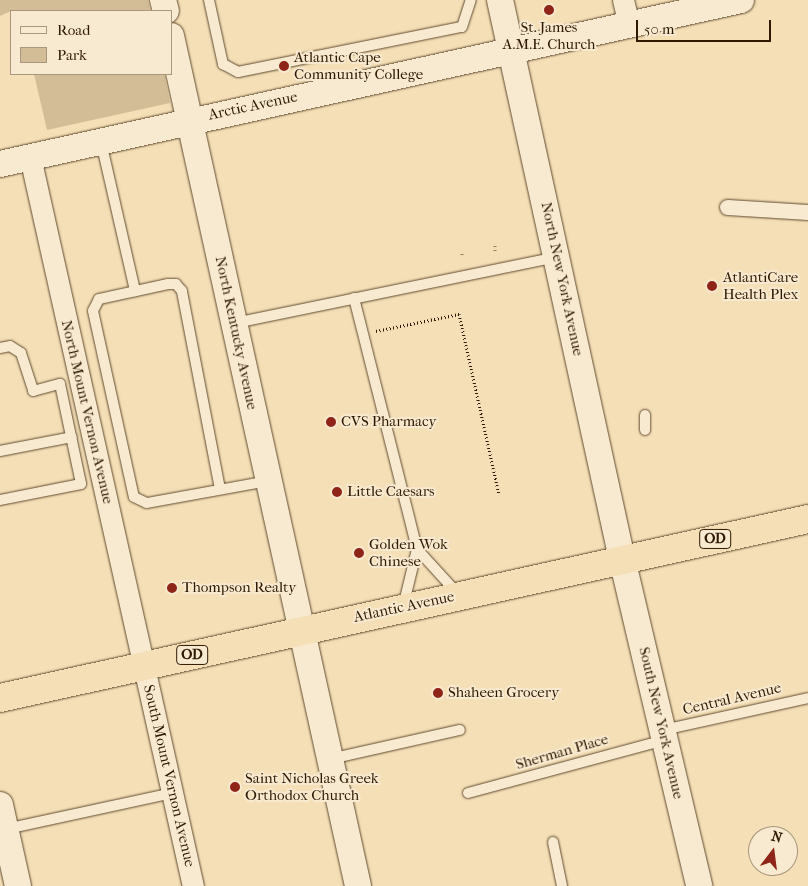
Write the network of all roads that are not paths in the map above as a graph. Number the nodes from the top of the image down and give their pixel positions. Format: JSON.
{"nodes":[{"id":1,"x":209,"y":0,"type":"edge"},
{"id":2,"x":471,"y":0,"type":"edge"},
{"id":3,"x":500,"y":0,"type":"edge"},
{"id":4,"x":734,"y":1,"type":"edge"},
{"id":5,"x":626,"y":12,"type":"edge"},
{"id":6,"x":172,"y":40,"type":"edge"},
{"id":7,"x":510,"y":50,"type":"junction"},
{"id":8,"x":190,"y":120,"type":"junction"},
{"id":9,"x":100,"y":141,"type":"junction"},
{"id":10,"x":30,"y":157,"type":"junction"},
{"id":11,"x":0,"y":164,"type":"edge"},
{"id":12,"x":727,"y":206,"type":"dead end"},
{"id":13,"x":808,"y":212,"type":"edge"},
{"id":14,"x":558,"y":257,"type":"junction"},
{"id":15,"x":135,"y":291,"type":"junction"},
{"id":16,"x":354,"y":298,"type":"junction"},
{"id":17,"x":234,"y":323,"type":"junction"},
{"id":18,"x":0,"y":348,"type":"edge"},
{"id":19,"x":645,"y":415,"type":"dead end"},
{"id":20,"x":645,"y":430,"type":"dead end"},
{"id":21,"x":72,"y":436,"type":"junction"},
{"id":22,"x":0,"y":451,"type":"edge"},
{"id":23,"x":269,"y":481,"type":"junction"},
{"id":24,"x":220,"y":489,"type":"junction"},
{"id":25,"x":0,"y":500,"type":"edge"},
{"id":26,"x":808,"y":519,"type":"edge"},
{"id":27,"x":418,"y":549,"type":"junction"},
{"id":28,"x":622,"y":559,"type":"junction"},
{"id":29,"x":459,"y":595,"type":"junction"},
{"id":30,"x":403,"y":607,"type":"junction"},
{"id":31,"x":301,"y":629,"type":"junction"},
{"id":32,"x":144,"y":666,"type":"junction"},
{"id":33,"x":0,"y":698,"type":"edge"},
{"id":34,"x":808,"y":698,"type":"edge"},
{"id":35,"x":460,"y":730,"type":"dead end"},
{"id":36,"x":664,"y":735,"type":"junction"},
{"id":37,"x":329,"y":759,"type":"junction"},
{"id":38,"x":173,"y":793,"type":"junction"},
{"id":39,"x":468,"y":793,"type":"dead end"},
{"id":40,"x":3,"y":817,"type":"edge"},
{"id":41,"x":553,"y":842,"type":"dead end"},
{"id":42,"x":11,"y":876,"type":"edge"},
{"id":43,"x":193,"y":886,"type":"edge"},
{"id":44,"x":358,"y":886,"type":"edge"},
{"id":45,"x":562,"y":886,"type":"edge"},
{"id":46,"x":700,"y":886,"type":"edge"}],
"edges":[{"from":1,"to":2,"type":"lane"},
{"from":3,"to":7,"type":"street","name":"North New York Avenue"},
{"from":4,"to":5,"type":"street","name":"Arctic Avenue"},
{"from":5,"to":7,"type":"street","name":"Arctic Avenue"},
{"from":6,"to":8,"type":"street","name":"North Kentucky Avenue"},
{"from":7,"to":8,"type":"street","name":"Arctic Avenue"},
{"from":7,"to":14,"type":"street","name":"North New York Avenue"},
{"from":8,"to":9,"type":"street","name":"Arctic Avenue"},
{"from":8,"to":17,"type":"street","name":"North Kentucky Avenue"},
{"from":9,"to":10,"type":"street","name":"Arctic Avenue"},
{"from":9,"to":15,"type":"lane"},
{"from":10,"to":11,"type":"street","name":"Arctic Avenue"},
{"from":10,"to":32,"type":"street","name":"North Mount Vernon Avenue"},
{"from":12,"to":13,"type":"street"},
{"from":14,"to":16,"type":"lane"},
{"from":14,"to":28,"type":"street","name":"North New York Avenue"},
{"from":15,"to":24,"type":"lane"},
{"from":15,"to":24,"type":"lane"},
{"from":16,"to":17,"type":"lane"},
{"from":16,"to":27,"type":"lane"},
{"from":17,"to":23,"type":"street","name":"North Kentucky Avenue"},
{"from":18,"to":21,"type":"lane"},
{"from":19,"to":20,"type":"lane"},
{"from":21,"to":22,"type":"lane"},
{"from":21,"to":25,"type":"lane"},
{"from":23,"to":24,"type":"lane"},
{"from":23,"to":31,"type":"street","name":"North Kentucky Avenue"},
{"from":26,"to":28,"type":"highway","name":"Atlantic Avenue","number":"OD"},
{"from":27,"to":29,"type":"lane"},
{"from":27,"to":30,"type":"lane"},
{"from":28,"to":29,"type":"highway","name":"Atlantic Avenue","number":"OD"},
{"from":28,"to":36,"type":"street","name":"South New York Avenue"},
{"from":29,"to":30,"type":"highway","name":"Atlantic Avenue","number":"OD"},
{"from":30,"to":31,"type":"highway","name":"Atlantic Avenue","number":"OD"},
{"from":31,"to":32,"type":"highway","name":"Atlantic Avenue","number":"OD"},
{"from":31,"to":37,"type":"street","name":"North Kentucky Avenue"},
{"from":32,"to":33,"type":"highway","name":"Atlantic Avenue","number":"OD"},
{"from":32,"to":38,"type":"street","name":"South Mount Vernon Avenue"},
{"from":34,"to":36,"type":"lane","name":"Central Avenue"},
{"from":35,"to":37,"type":"lane"},
{"from":36,"to":39,"type":"lane","name":"Sherman Place"},
{"from":36,"to":46,"type":"street","name":"South New York Avenue"},
{"from":37,"to":44,"type":"street","name":"North Kentucky Avenue"},
{"from":38,"to":40,"type":"lane"},
{"from":38,"to":43,"type":"street","name":"South Mount Vernon Avenue"},
{"from":40,"to":42,"type":"street"},
{"from":41,"to":45,"type":"lane"}]}
